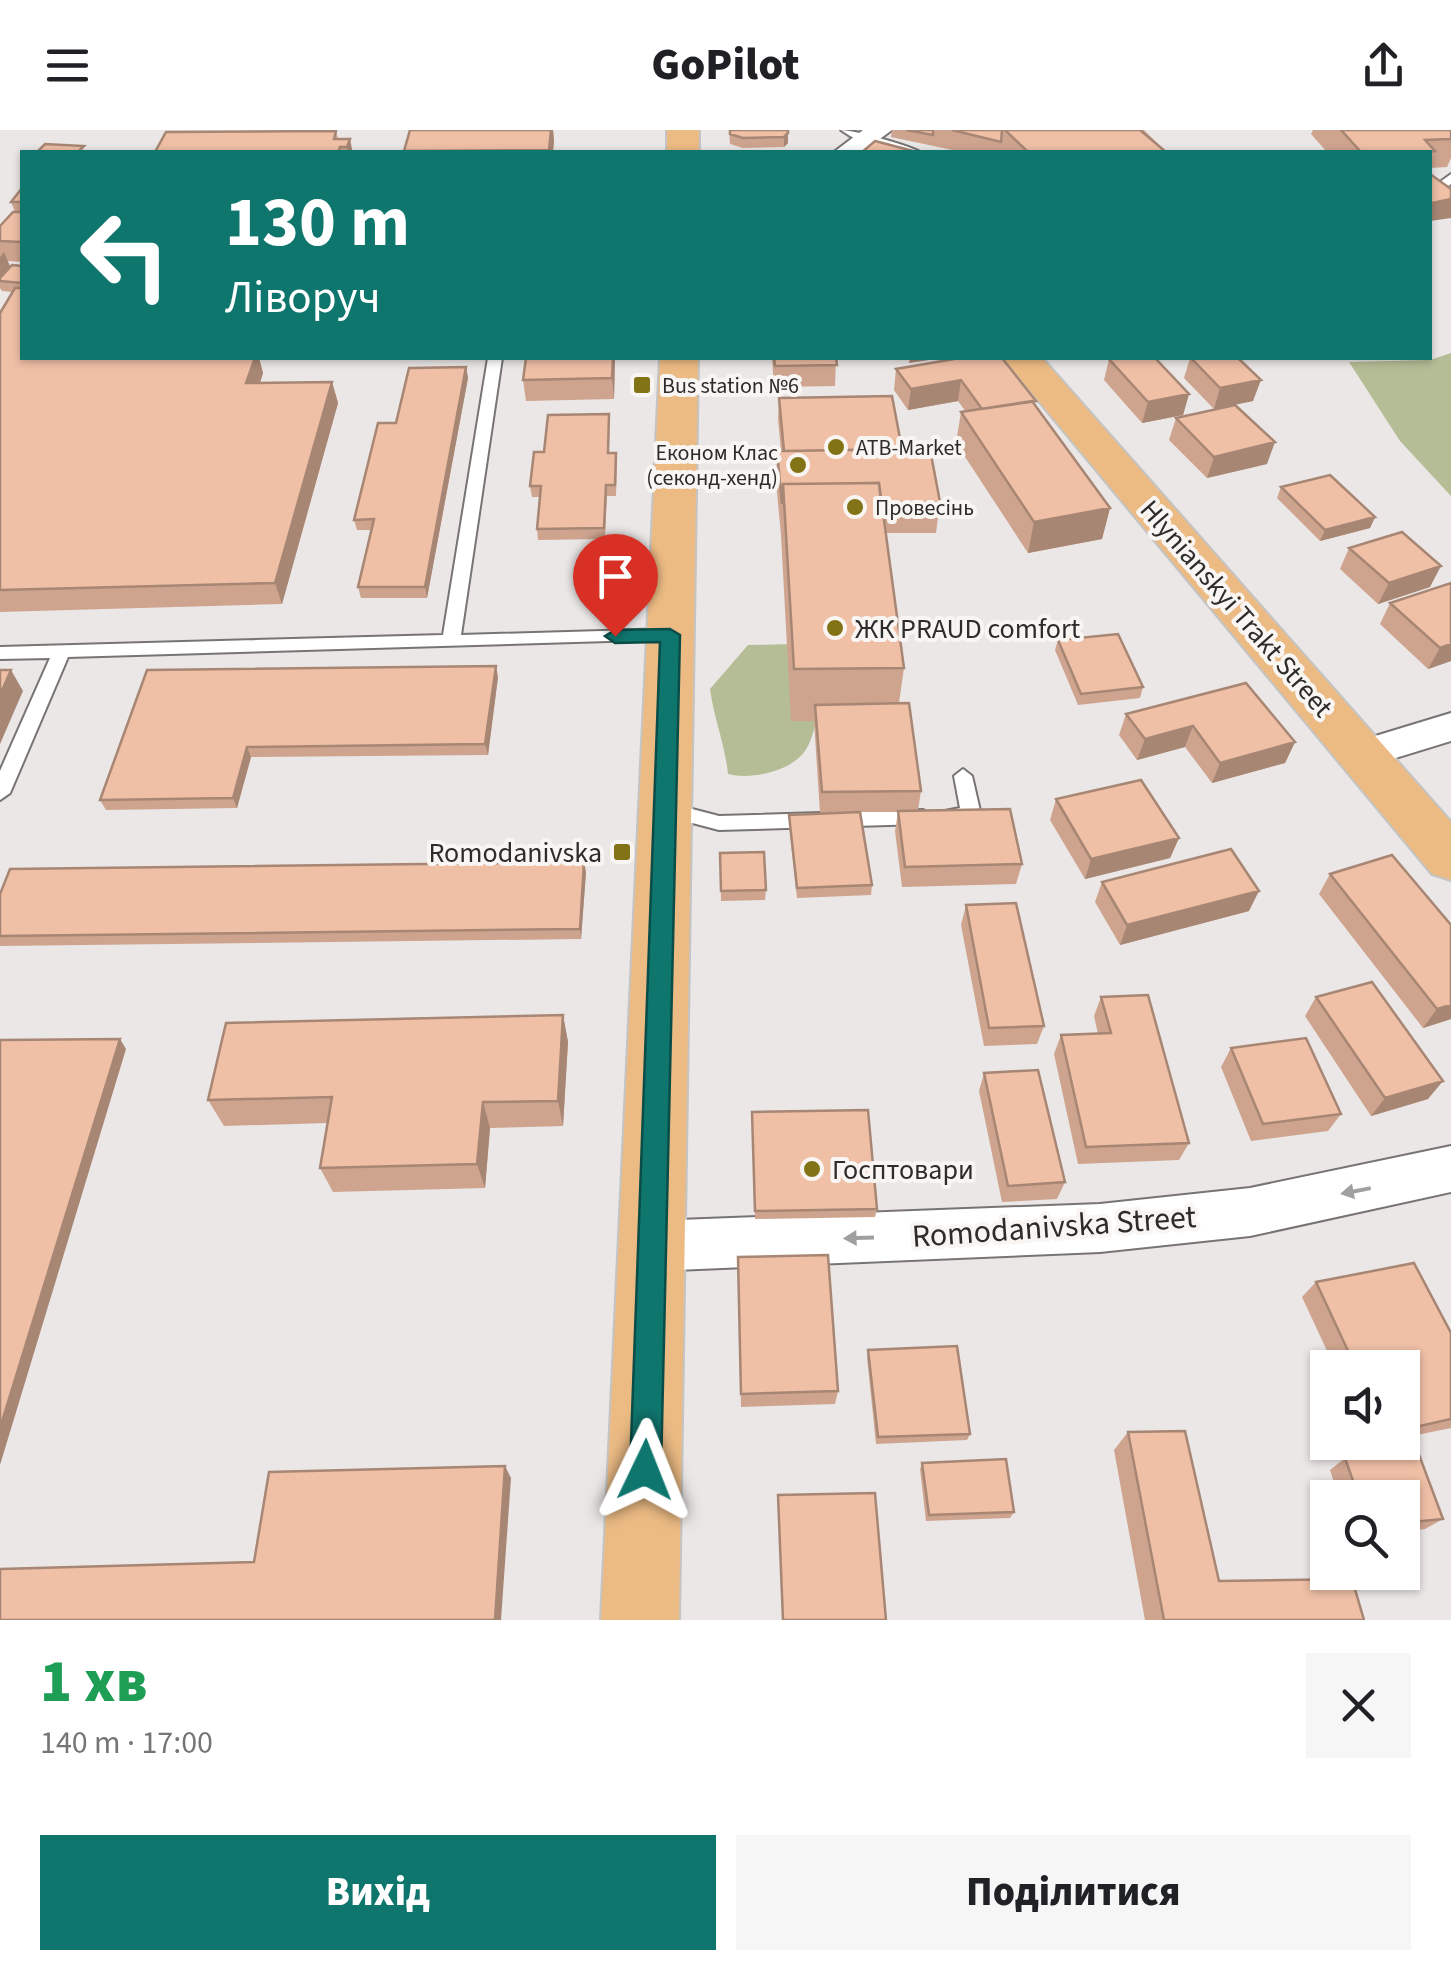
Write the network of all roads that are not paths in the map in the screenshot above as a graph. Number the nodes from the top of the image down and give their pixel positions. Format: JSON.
{"nodes":[{"id":1,"x":860,"y":138,"type":"edge"},
{"id":2,"x":906,"y":150,"type":"edge"},
{"id":3,"x":1451,"y":178,"type":"edge"},
{"id":4,"x":1451,"y":202,"type":"edge"},
{"id":5,"x":495,"y":360,"type":"edge"},
{"id":6,"x":679,"y":360,"type":"edge"},
{"id":7,"x":1024,"y":360,"type":"edge"},
{"id":8,"x":670,"y":635,"type":"junction"},
{"id":9,"x":451,"y":641,"type":"junction"},
{"id":10,"x":62,"y":652,"type":"junction"},
{"id":11,"x":0,"y":653,"type":"edge"},
{"id":12,"x":1451,"y":727,"type":"edge"},
{"id":13,"x":1363,"y":754,"type":"junction"},
{"id":14,"x":963,"y":776,"type":"dead end"},
{"id":15,"x":0,"y":794,"type":"edge"},
{"id":16,"x":667,"y":809,"type":"junction"},
{"id":17,"x":1451,"y":859,"type":"edge"},
{"id":18,"x":1451,"y":1169,"type":"edge"},
{"id":19,"x":652,"y":1246,"type":"junction"},
{"id":20,"x":640,"y":1620,"type":"edge"}],
"edges":[{"from":1,"to":2,"type":"lane"},
{"from":3,"to":4,"type":"lane"},
{"from":5,"to":9,"type":"lane"},
{"from":6,"to":8,"type":"main road"},
{"from":7,"to":13,"type":"main road","name":"Hlynianskyi Trakt Street"},
{"from":8,"to":9,"type":"lane"},
{"from":8,"to":16,"type":"main road"},
{"from":9,"to":10,"type":"lane"},
{"from":10,"to":11,"type":"lane"},
{"from":10,"to":15,"type":"lane"},
{"from":12,"to":13,"type":"street"},
{"from":13,"to":17,"type":"main road","name":"Hlynianskyi Trakt Street"},
{"from":14,"to":16,"type":"lane"},
{"from":16,"to":19,"type":"main road"},
{"from":18,"to":19,"type":"street","name":"Romodanivska Street","one_way":true},
{"from":19,"to":20,"type":"main road"}]}
